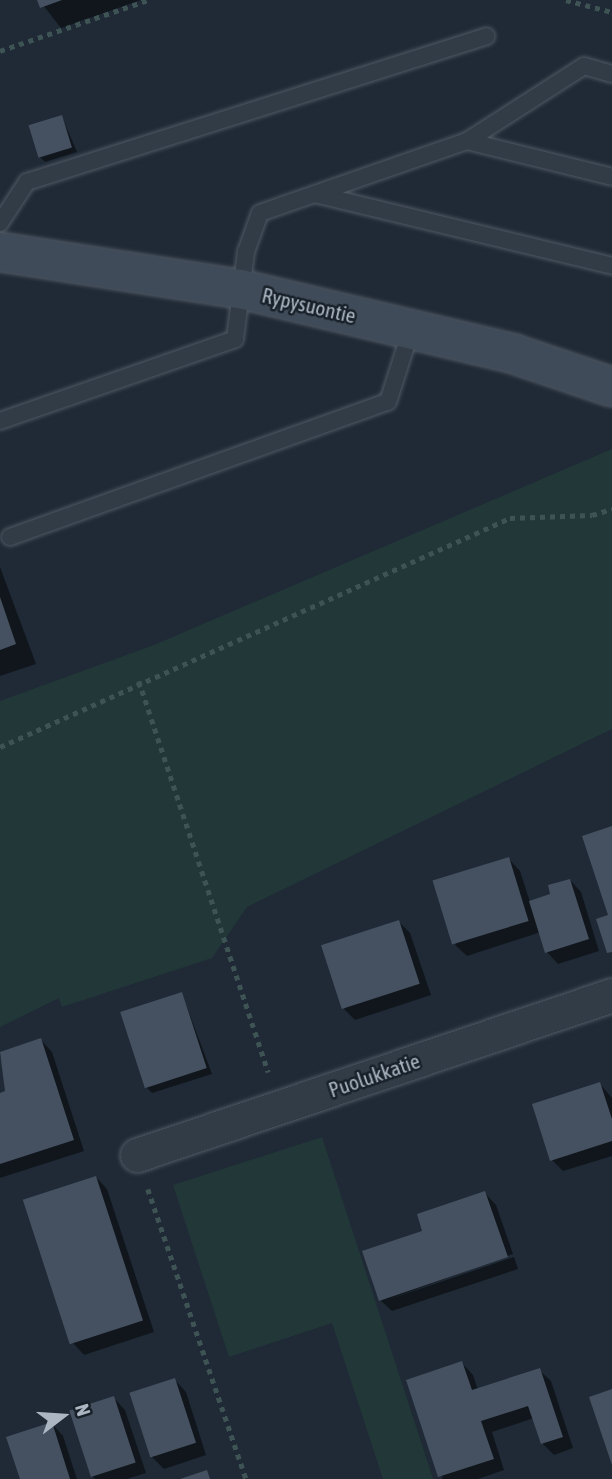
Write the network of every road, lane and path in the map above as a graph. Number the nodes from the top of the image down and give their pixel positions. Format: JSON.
{"nodes":[{"id":1,"x":148,"y":0,"type":"edge"},
{"id":2,"x":566,"y":0,"type":"edge"},
{"id":3,"x":612,"y":12,"type":"edge"},
{"id":4,"x":486,"y":36,"type":"dead end"},
{"id":5,"x":0,"y":51,"type":"edge"},
{"id":6,"x":612,"y":74,"type":"edge"},
{"id":7,"x":467,"y":141,"type":"junction"},
{"id":8,"x":612,"y":177,"type":"edge"},
{"id":9,"x":315,"y":194,"type":"junction"},
{"id":10,"x":0,"y":223,"type":"edge"},
{"id":11,"x":0,"y":252,"type":"edge"},
{"id":12,"x":612,"y":265,"type":"edge"},
{"id":13,"x":240,"y":289,"type":"junction"},
{"id":14,"x":412,"y":327,"type":"junction"},
{"id":15,"x":612,"y":387,"type":"edge"},
{"id":16,"x":0,"y":421,"type":"edge"},
{"id":17,"x":612,"y":509,"type":"edge"},
{"id":18,"x":10,"y":537,"type":"dead end"},
{"id":19,"x":139,"y":681,"type":"junction"},
{"id":20,"x":0,"y":747,"type":"edge"},
{"id":21,"x":612,"y":995,"type":"edge"},
{"id":22,"x":269,"y":1073,"type":"dead end"},
{"id":23,"x":137,"y":1155,"type":"joint"},
{"id":24,"x":246,"y":1479,"type":"edge"}],
"edges":[{"from":1,"to":5,"type":"path"},
{"from":2,"to":3,"type":"path"},
{"from":4,"to":10,"type":"lane"},
{"from":6,"to":7,"type":"lane"},
{"from":7,"to":8,"type":"lane"},
{"from":7,"to":9,"type":"lane"},
{"from":9,"to":12,"type":"lane"},
{"from":9,"to":13,"type":"lane"},
{"from":11,"to":13,"type":"street","name":"Rypysuontie"},
{"from":13,"to":14,"type":"street","name":"Rypysuontie"},
{"from":13,"to":16,"type":"lane"},
{"from":14,"to":15,"type":"street","name":"Rypysuontie"},
{"from":14,"to":18,"type":"lane"},
{"from":17,"to":19,"type":"path"},
{"from":19,"to":20,"type":"path"},
{"from":19,"to":22,"type":"path"},
{"from":21,"to":23,"type":"street","name":"Puolukkatie"},
{"from":23,"to":24,"type":"path"}]}
